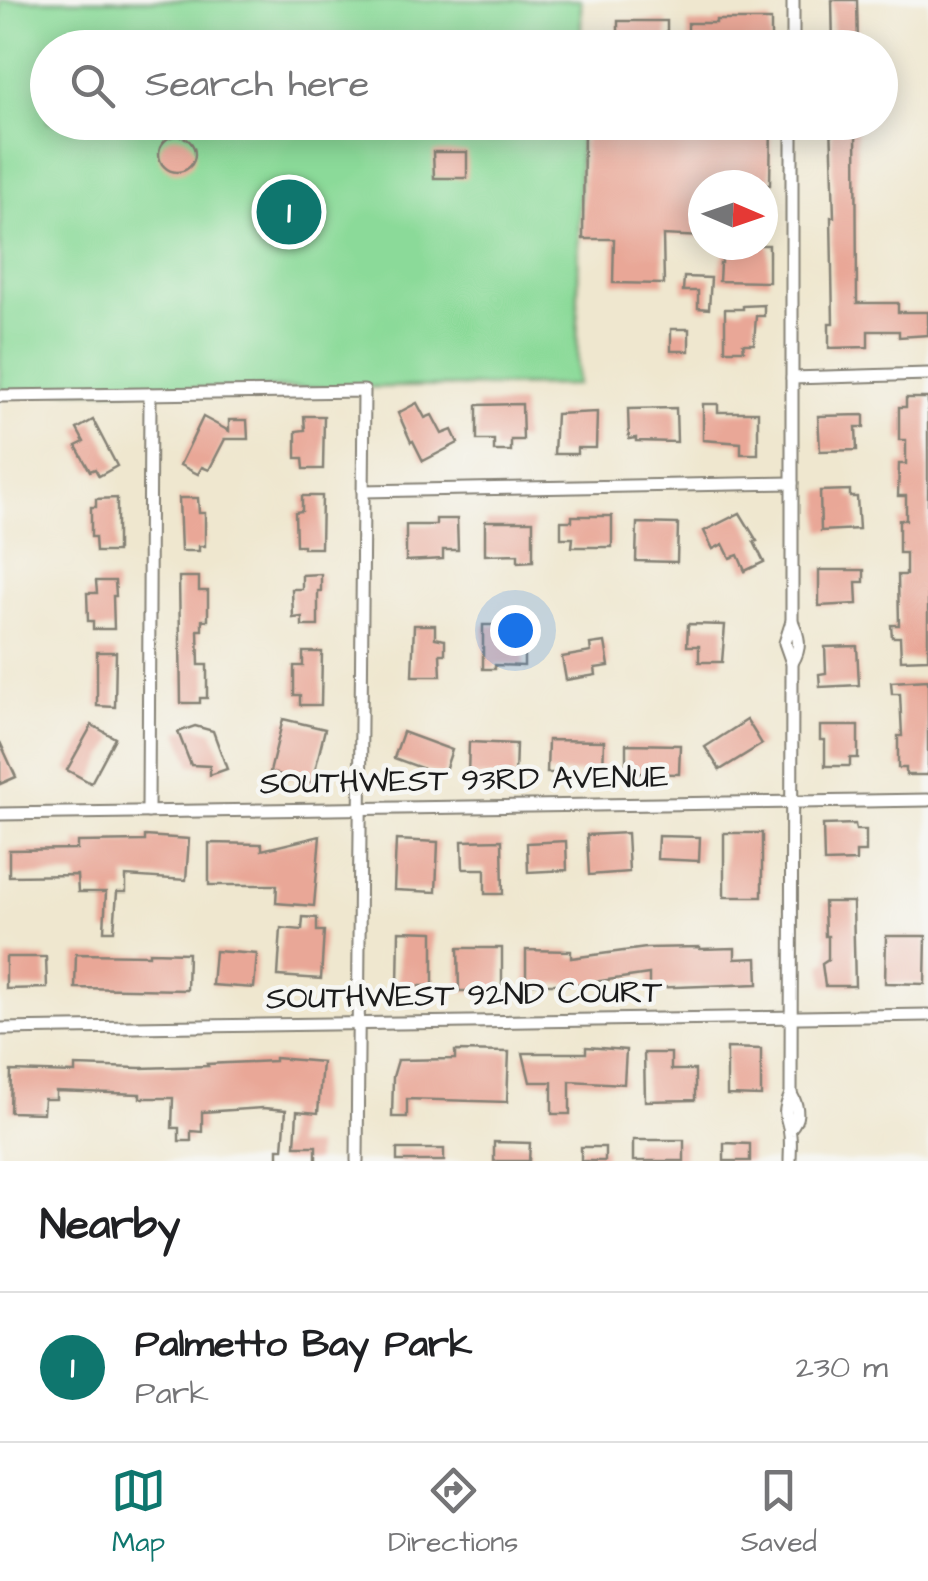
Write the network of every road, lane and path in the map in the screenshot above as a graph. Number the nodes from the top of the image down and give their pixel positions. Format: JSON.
{"nodes":[{"id":1,"x":793,"y":0,"type":"edge"},
{"id":2,"x":792,"y":30,"type":"edge"},
{"id":3,"x":792,"y":140,"type":"edge"},
{"id":4,"x":928,"y":374,"type":"edge"},
{"id":5,"x":792,"y":378,"type":"junction"},
{"id":6,"x":150,"y":394,"type":"junction"},
{"id":7,"x":0,"y":396,"type":"edge"},
{"id":8,"x":792,"y":483,"type":"junction"},
{"id":9,"x":363,"y":491,"type":"junction"},
{"id":10,"x":928,"y":800,"type":"edge"},
{"id":11,"x":791,"y":802,"type":"junction"},
{"id":12,"x":360,"y":808,"type":"junction"},
{"id":13,"x":148,"y":812,"type":"junction"},
{"id":14,"x":0,"y":814,"type":"edge"},
{"id":15,"x":928,"y":1015,"type":"edge"},
{"id":16,"x":791,"y":1018,"type":"junction"},
{"id":17,"x":359,"y":1023,"type":"junction"},
{"id":18,"x":0,"y":1028,"type":"edge"},
{"id":19,"x":357,"y":1161,"type":"edge"},
{"id":20,"x":790,"y":1161,"type":"edge"}],
"edges":[{"from":1,"to":2,"type":"street"},
{"from":3,"to":5,"type":"street"},
{"from":4,"to":5,"type":"street"},
{"from":5,"to":8,"type":"street"},
{"from":6,"to":7,"type":"street"},
{"from":6,"to":9,"type":"street"},
{"from":6,"to":13,"type":"street"},
{"from":8,"to":9,"type":"street"},
{"from":8,"to":11,"type":"street"},
{"from":9,"to":12,"type":"street"},
{"from":10,"to":11,"type":"street","name":"SOUTHWEST 93RD AVENUE"},
{"from":11,"to":12,"type":"street","name":"SOUTHWEST 93RD AVENUE"},
{"from":11,"to":16,"type":"street"},
{"from":12,"to":13,"type":"street","name":"SOUTHWEST 93RD AVENUE"},
{"from":12,"to":17,"type":"street"},
{"from":13,"to":14,"type":"street","name":"SOUTHWEST 93RD AVENUE"},
{"from":15,"to":16,"type":"street","name":"SOUTHWEST 92ND COURT"},
{"from":16,"to":17,"type":"street","name":"SOUTHWEST 92ND COURT"},
{"from":16,"to":20,"type":"street"},
{"from":17,"to":18,"type":"street","name":"SOUTHWEST 92ND COURT"},
{"from":17,"to":19,"type":"street"}]}
